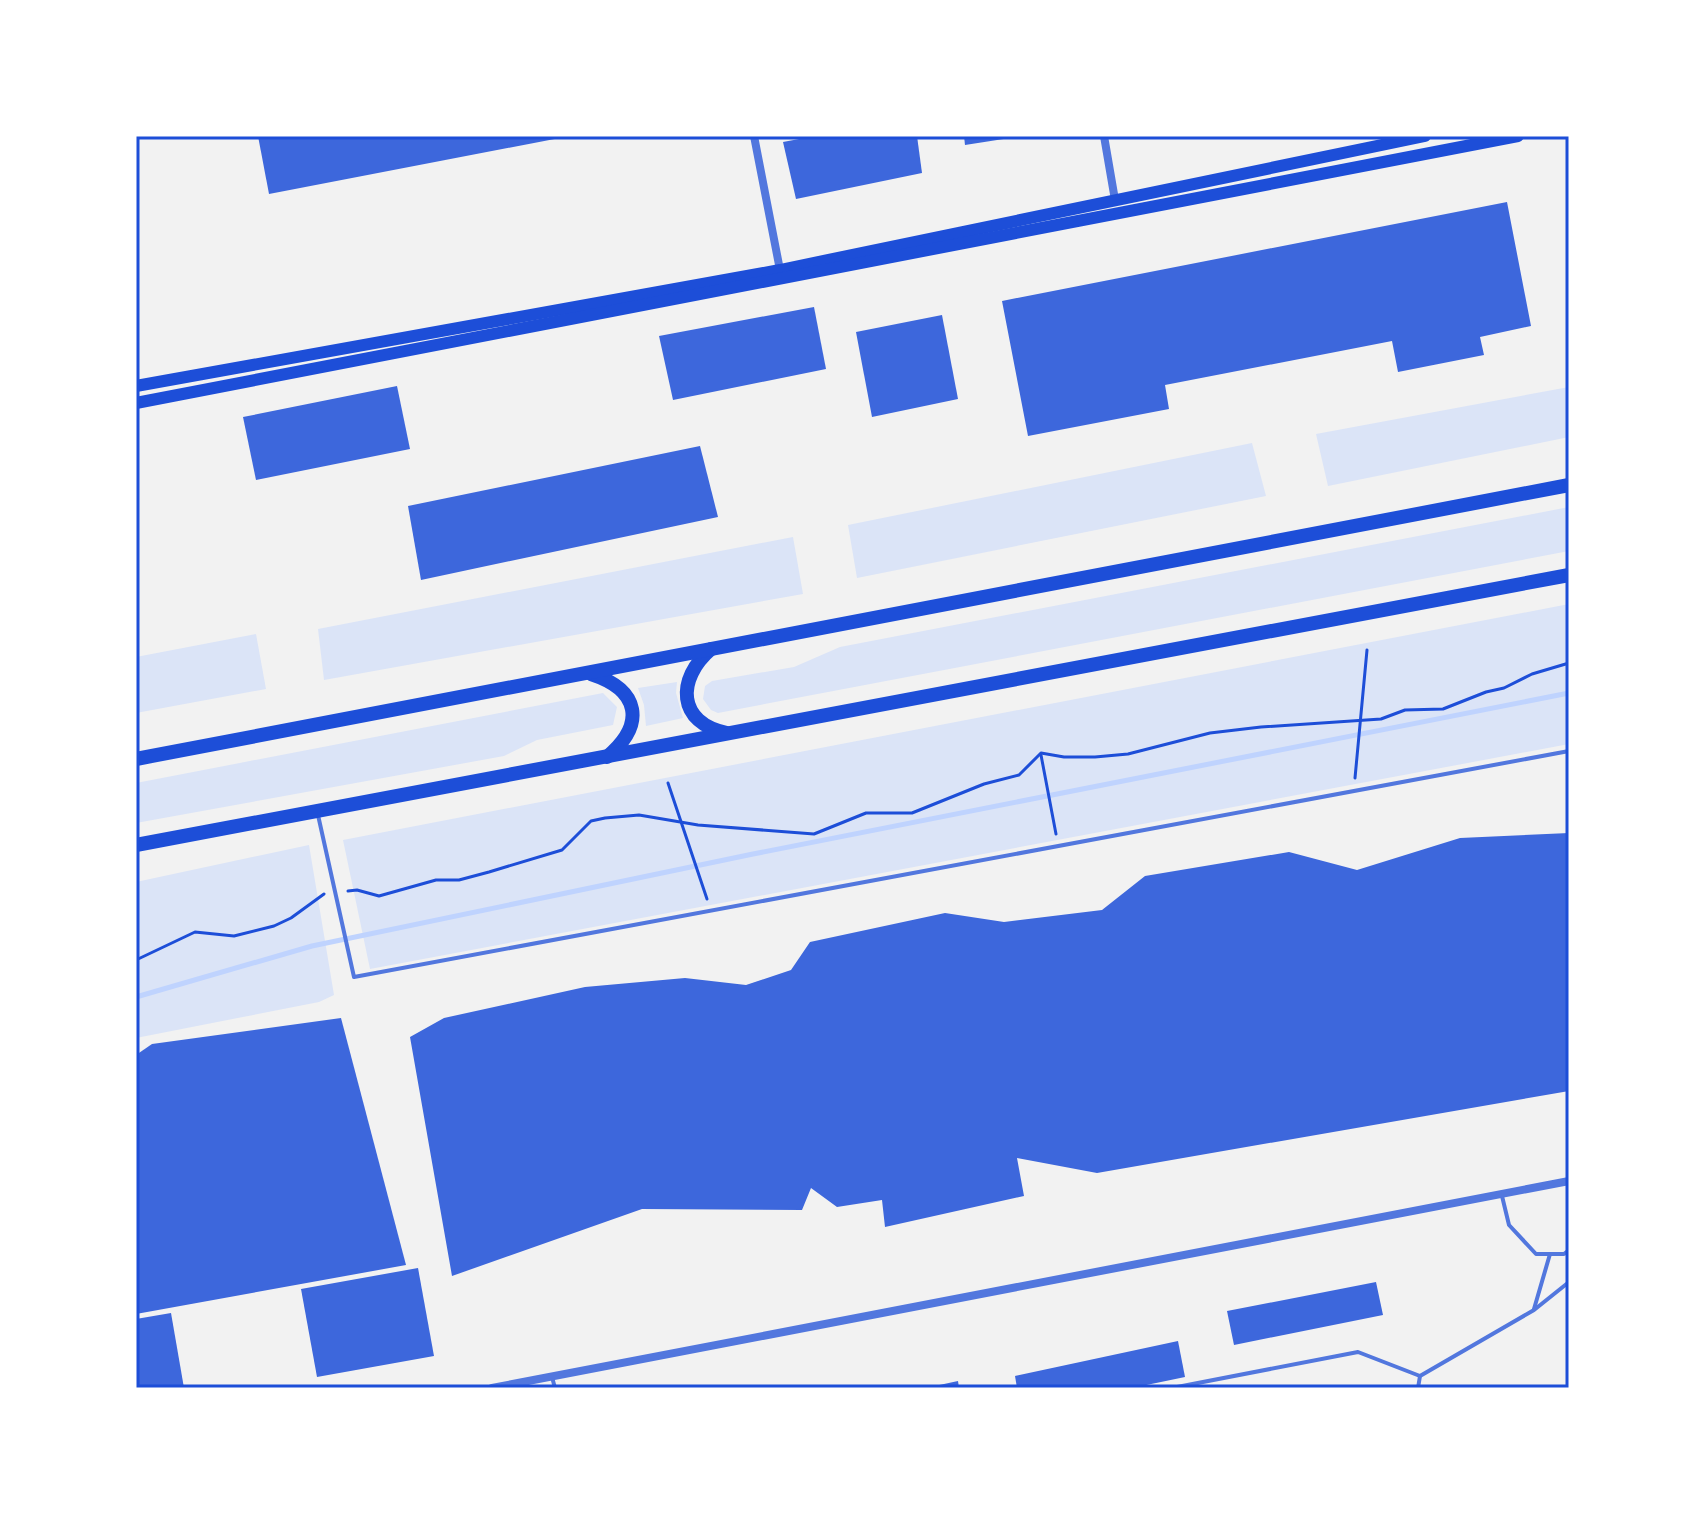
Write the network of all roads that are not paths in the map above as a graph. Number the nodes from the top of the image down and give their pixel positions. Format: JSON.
{"nodes":[{"id":1,"x":754,"y":136,"type":"edge"},
{"id":2,"x":1104,"y":136,"type":"edge"},
{"id":3,"x":1425,"y":136,"type":"edge"},
{"id":4,"x":1518,"y":136,"type":"edge"},
{"id":5,"x":1115,"y":200,"type":"junction"},
{"id":6,"x":780,"y":270,"type":"junction"},
{"id":7,"x":136,"y":386,"type":"edge"},
{"id":8,"x":136,"y":403,"type":"edge"},
{"id":9,"x":1569,"y":485,"type":"edge"},
{"id":10,"x":1569,"y":575,"type":"edge"},
{"id":11,"x":711,"y":649,"type":"junction"},
{"id":12,"x":586,"y":673,"type":"junction"},
{"id":13,"x":732,"y":734,"type":"junction"},
{"id":14,"x":1569,"y":751,"type":"edge"},
{"id":15,"x":607,"y":758,"type":"junction"},
{"id":16,"x":136,"y":759,"type":"edge"},
{"id":17,"x":318,"y":813,"type":"junction"},
{"id":18,"x":136,"y":845,"type":"edge"},
{"id":19,"x":1569,"y":1181,"type":"edge"},
{"id":20,"x":1501,"y":1194,"type":"junction"},
{"id":21,"x":1569,"y":1250,"type":"edge"},
{"id":22,"x":1550,"y":1254,"type":"junction"},
{"id":23,"x":1569,"y":1282,"type":"edge"},
{"id":24,"x":1534,"y":1310,"type":"junction"},
{"id":25,"x":1420,"y":1376,"type":"junction"},
{"id":26,"x":552,"y":1377,"type":"junction"},
{"id":27,"x":492,"y":1388,"type":"edge"},
{"id":28,"x":555,"y":1388,"type":"edge"},
{"id":29,"x":1172,"y":1388,"type":"edge"},
{"id":30,"x":1418,"y":1388,"type":"edge"}],
"edges":[{"from":1,"to":6,"type":"street"},
{"from":2,"to":5,"type":"street"},
{"from":3,"to":5,"type":"main road"},
{"from":4,"to":8,"type":"main road"},
{"from":5,"to":6,"type":"main road"},
{"from":6,"to":7,"type":"main road"},
{"from":9,"to":11,"type":"main road"},
{"from":10,"to":13,"type":"main road"},
{"from":11,"to":12,"type":"main road"},
{"from":11,"to":13,"type":"main road"},
{"from":12,"to":15,"type":"main road"},
{"from":12,"to":16,"type":"main road"},
{"from":13,"to":15,"type":"main road"},
{"from":14,"to":17,"type":"lane"},
{"from":15,"to":17,"type":"main road"},
{"from":17,"to":18,"type":"main road"},
{"from":19,"to":20,"type":"street"},
{"from":20,"to":22,"type":"lane"},
{"from":20,"to":26,"type":"street"},
{"from":21,"to":22,"type":"lane"},
{"from":22,"to":24,"type":"lane"},
{"from":23,"to":24,"type":"lane"},
{"from":24,"to":25,"type":"lane"},
{"from":25,"to":29,"type":"lane"},
{"from":25,"to":30,"type":"lane"},
{"from":26,"to":27,"type":"street"},
{"from":26,"to":28,"type":"lane"}]}
